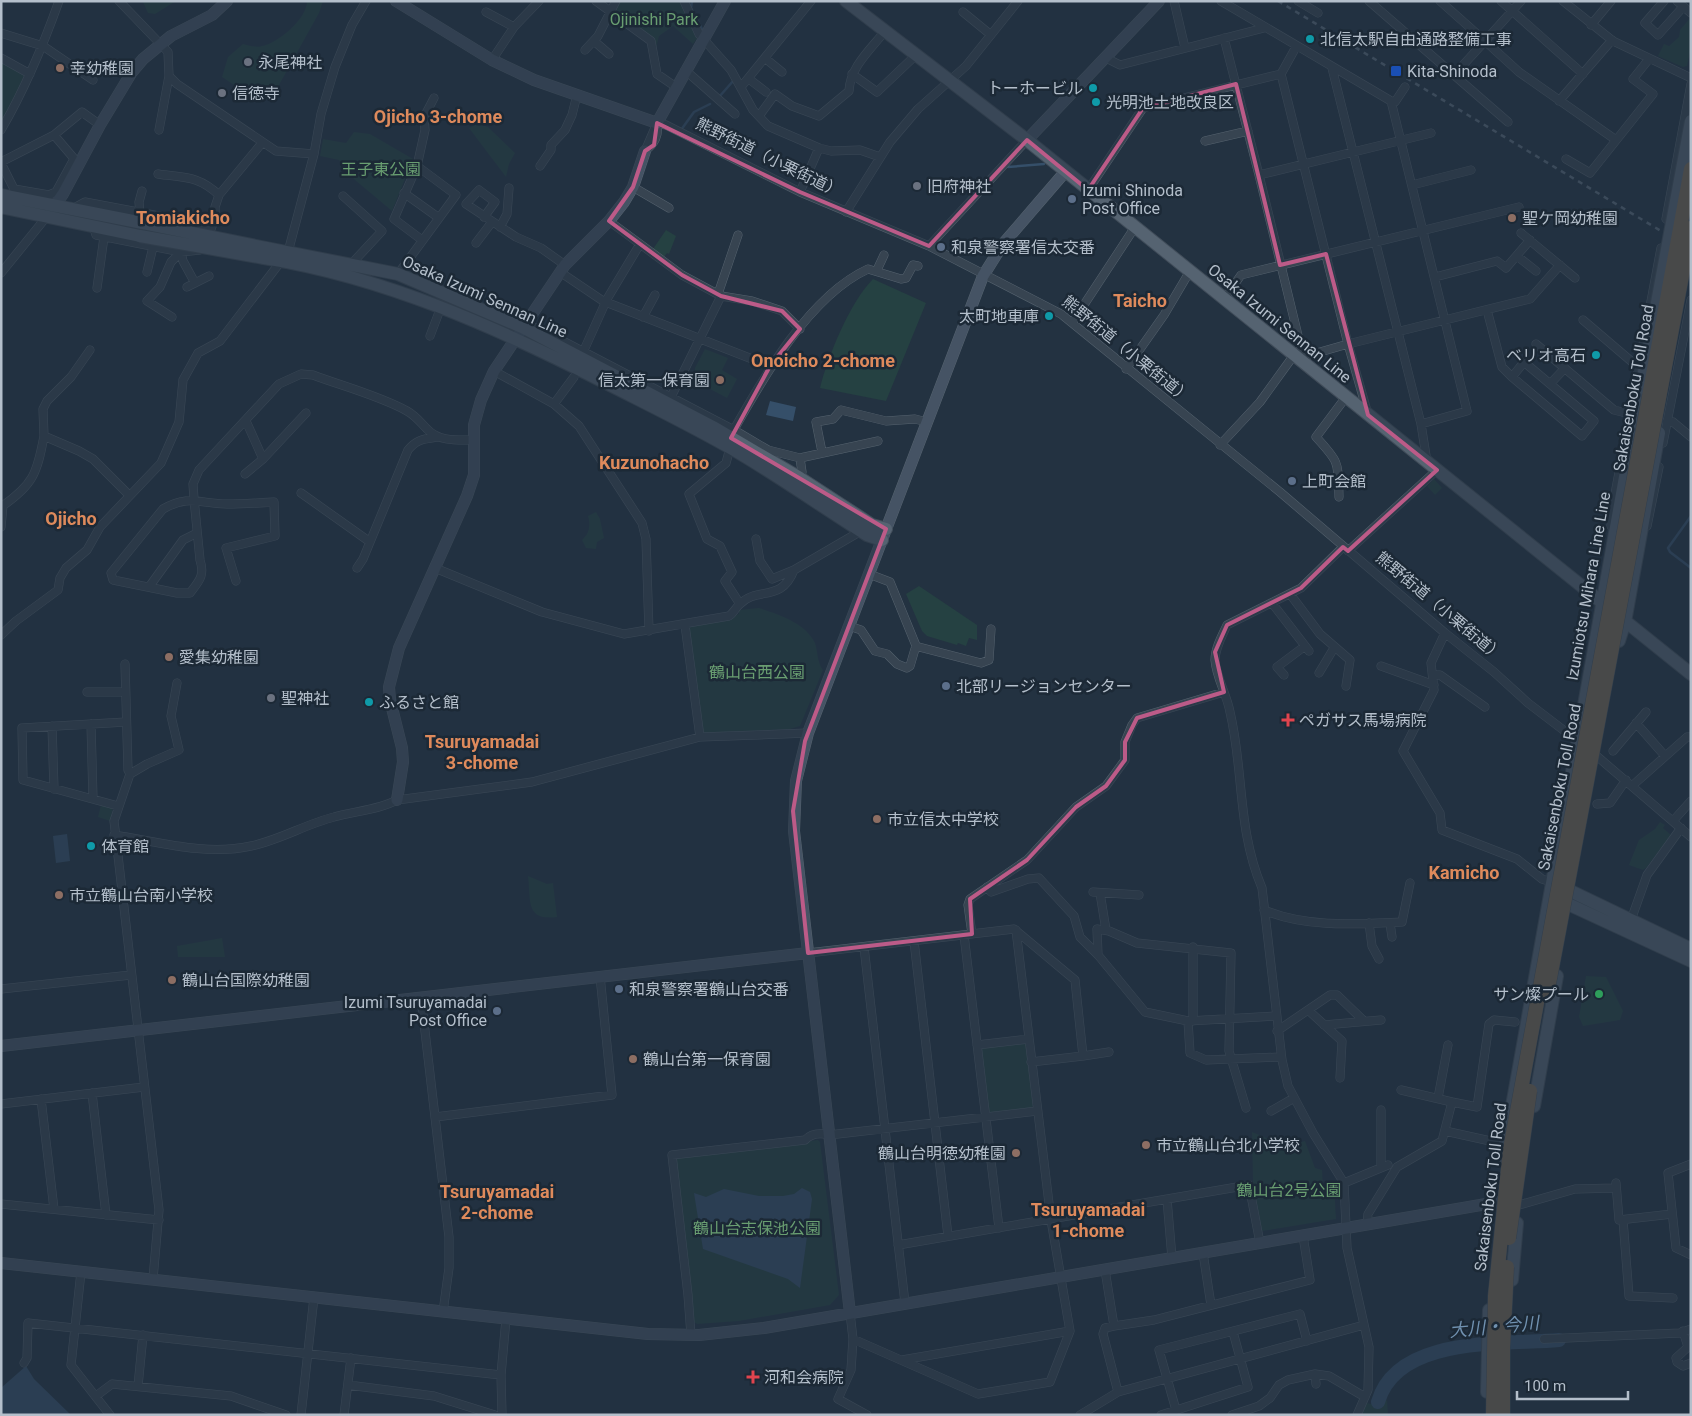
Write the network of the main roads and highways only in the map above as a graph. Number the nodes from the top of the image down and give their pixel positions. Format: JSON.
{"nodes":[{"id":1,"x":846,"y":1,"type":"edge"},
{"id":2,"x":1691,"y":121,"type":"edge"},
{"id":3,"x":1686,"y":171,"type":"edge"},
{"id":4,"x":1,"y":195,"type":"edge"},
{"id":5,"x":1,"y":206,"type":"edge"},
{"id":6,"x":51,"y":211,"type":"junction"},
{"id":7,"x":141,"y":224,"type":"junction"},
{"id":8,"x":1691,"y":228,"type":"edge"},
{"id":9,"x":1691,"y":251,"type":"edge"},
{"id":10,"x":284,"y":257,"type":"junction"},
{"id":11,"x":1691,"y":263,"type":"edge"},
{"id":12,"x":519,"y":332,"type":"junction"},
{"id":13,"x":1660,"y":364,"type":"junction"},
{"id":14,"x":732,"y":439,"type":"junction"},
{"id":15,"x":1602,"y":603,"type":"junction"},
{"id":16,"x":1625,"y":622,"type":"junction"},
{"id":17,"x":1691,"y":674,"type":"edge"},
{"id":18,"x":1550,"y":888,"type":"junction"},
{"id":19,"x":1571,"y":898,"type":"junction"},
{"id":20,"x":1691,"y":949,"type":"edge"},
{"id":21,"x":1691,"y":962,"type":"edge"},
{"id":22,"x":1487,"y":1415,"type":"edge"},
{"id":23,"x":1493,"y":1415,"type":"edge"},
{"id":24,"x":1503,"y":1415,"type":"edge"},
{"id":25,"x":1509,"y":1415,"type":"edge"}],
"edges":[{"from":1,"to":15,"type":"main road","name":"Osaka Izumi Sennan Line"},
{"from":2,"to":3,"type":"main road","name":"Izumiotsu Mihara Line Line","bridge":true},
{"from":3,"to":13,"type":"highway","name":"Sakaisenboku Toll Road","bridge":true},
{"from":3,"to":15,"type":"main road","name":"Izumiotsu Mihara Line Line","bridge":true},
{"from":4,"to":6,"type":"main road","name":"Osaka Izumi Sennan Line"},
{"from":5,"to":6,"type":"main road","name":"Osaka Izumi Sennan Line"},
{"from":6,"to":7,"type":"main road","name":"Osaka Izumi Sennan Line"},
{"from":6,"to":7,"type":"main road","name":"Osaka Izumi Sennan Line"},
{"from":7,"to":10,"type":"main road","name":"Osaka Izumi Sennan Line","bridge":true},
{"from":8,"to":13,"type":"highway","name":"Sakaisenboku Toll Road","bridge":true},
{"from":9,"to":13,"type":"highway","bridge":true},
{"from":10,"to":12,"type":"main road","name":"Osaka Izumi Sennan Line"},
{"from":10,"to":12,"type":"main road","name":"Osaka Izumi Sennan Line"},
{"from":11,"to":16,"type":"main road"},
{"from":12,"to":14,"type":"main road","name":"Osaka Izumi Sennan Line"},
{"from":13,"to":23,"type":"highway","name":"Sakaisenboku Toll Road","bridge":true},
{"from":13,"to":24,"type":"highway","name":"Sakaisenboku Toll Road","bridge":true},
{"from":14,"to":14,"type":"main road","name":"Osaka Izumi Sennan Line"},
{"from":15,"to":16,"type":"main road","name":"Osaka Izumi Sennan Line"},
{"from":15,"to":18,"type":"main road","name":"Izumiotsu Mihara Line Line"},
{"from":16,"to":17,"type":"main road","name":"Osaka Izumi Sennan Line"},
{"from":16,"to":19,"type":"main road"},
{"from":18,"to":19,"type":"main road"},
{"from":18,"to":22,"type":"main road","name":"Izumiotsu Mihara Line Line"},
{"from":19,"to":20,"type":"main road"},
{"from":19,"to":21,"type":"main road"},
{"from":19,"to":25,"type":"main road"}]}
